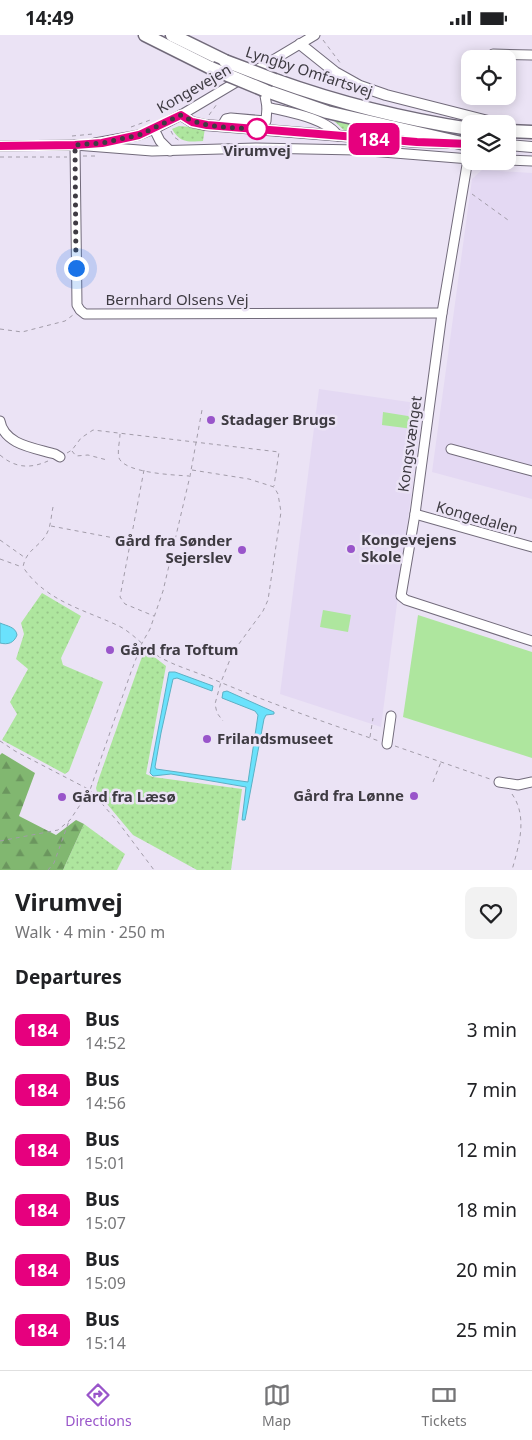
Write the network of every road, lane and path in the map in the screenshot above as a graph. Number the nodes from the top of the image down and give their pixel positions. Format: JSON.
{"nodes":[{"id":1,"x":145,"y":35,"type":"edge"},
{"id":2,"x":172,"y":35,"type":"edge"},
{"id":3,"x":315,"y":35,"type":"edge"},
{"id":4,"x":319,"y":35,"type":"edge"},
{"id":5,"x":300,"y":44,"type":"junction"},
{"id":6,"x":516,"y":55,"type":"edge"},
{"id":7,"x":532,"y":55,"type":"edge"},
{"id":8,"x":343,"y":67,"type":"dead end"},
{"id":9,"x":264,"y":90,"type":"junction"},
{"id":10,"x":267,"y":107,"type":"junction"},
{"id":11,"x":181,"y":115,"type":"junction"},
{"id":12,"x":465,"y":115,"type":"edge"},
{"id":13,"x":153,"y":119,"type":"dead end"},
{"id":14,"x":167,"y":122,"type":"junction"},
{"id":15,"x":222,"y":126,"type":"junction"},
{"id":16,"x":129,"y":127,"type":"dead end"},
{"id":17,"x":516,"y":127,"type":"edge"},
{"id":18,"x":461,"y":128,"type":"edge"},
{"id":19,"x":154,"y":129,"type":"junction"},
{"id":20,"x":516,"y":131,"type":"edge"},
{"id":21,"x":532,"y":131,"type":"edge"},
{"id":22,"x":98,"y":133,"type":"dead end"},
{"id":23,"x":139,"y":135,"type":"junction"},
{"id":24,"x":72,"y":136,"type":"dead end"},
{"id":25,"x":338,"y":136,"type":"junction"},
{"id":26,"x":461,"y":142,"type":"edge"},
{"id":27,"x":186,"y":143,"type":"dead end"},
{"id":28,"x":461,"y":144,"type":"edge"},
{"id":29,"x":0,"y":145,"type":"edge"},
{"id":30,"x":75,"y":145,"type":"junction"},
{"id":31,"x":516,"y":146,"type":"edge"},
{"id":32,"x":532,"y":147,"type":"edge"},
{"id":33,"x":152,"y":151,"type":"junction"},
{"id":34,"x":170,"y":151,"type":"junction"},
{"id":35,"x":461,"y":158,"type":"edge"},
{"id":36,"x":516,"y":160,"type":"edge"},
{"id":37,"x":532,"y":161,"type":"edge"},
{"id":38,"x":467,"y":170,"type":"edge"},
{"id":39,"x":463,"y":188,"type":"junction"},
{"id":40,"x":508,"y":221,"type":"dead end"},
{"id":41,"x":80,"y":310,"type":"junction"},
{"id":42,"x":442,"y":313,"type":"junction"},
{"id":43,"x":0,"y":329,"type":"edge"},
{"id":44,"x":202,"y":410,"type":"dead end"},
{"id":45,"x":0,"y":421,"type":"edge"},
{"id":46,"x":120,"y":434,"type":"junction"},
{"id":47,"x":196,"y":442,"type":"junction"},
{"id":48,"x":451,"y":449,"type":"dead end"},
{"id":49,"x":72,"y":451,"type":"junction"},
{"id":50,"x":0,"y":455,"type":"edge"},
{"id":51,"x":60,"y":457,"type":"junction"},
{"id":52,"x":107,"y":460,"type":"dead end"},
{"id":53,"x":144,"y":470,"type":"junction"},
{"id":54,"x":191,"y":470,"type":"junction"},
{"id":55,"x":532,"y":471,"type":"edge"},
{"id":56,"x":190,"y":476,"type":"junction"},
{"id":57,"x":274,"y":487,"type":"junction"},
{"id":58,"x":53,"y":507,"type":"dead end"},
{"id":59,"x":415,"y":514,"type":"junction"},
{"id":60,"x":50,"y":525,"type":"junction"},
{"id":61,"x":0,"y":539,"type":"edge"},
{"id":62,"x":131,"y":541,"type":"junction"},
{"id":63,"x":532,"y":547,"type":"edge"},
{"id":64,"x":25,"y":557,"type":"junction"},
{"id":65,"x":0,"y":559,"type":"edge"},
{"id":66,"x":23,"y":567,"type":"junction"},
{"id":67,"x":154,"y":616,"type":"junction"},
{"id":68,"x":532,"y":641,"type":"edge"},
{"id":69,"x":142,"y":643,"type":"junction"},
{"id":70,"x":221,"y":682,"type":"junction"},
{"id":71,"x":391,"y":716,"type":"dead end"},
{"id":72,"x":373,"y":718,"type":"dead end"},
{"id":73,"x":223,"y":721,"type":"dead end"},
{"id":74,"x":370,"y":738,"type":"junction"},
{"id":75,"x":0,"y":741,"type":"edge"},
{"id":76,"x":387,"y":744,"type":"junction"},
{"id":77,"x":441,"y":762,"type":"junction"},
{"id":78,"x":432,"y":782,"type":"dead end"},
{"id":79,"x":499,"y":782,"type":"junction"},
{"id":80,"x":532,"y":783,"type":"edge"},
{"id":81,"x":90,"y":790,"type":"junction"},
{"id":82,"x":70,"y":820,"type":"junction"},
{"id":83,"x":0,"y":841,"type":"edge"},
{"id":84,"x":48,"y":870,"type":"edge"},
{"id":85,"x":154,"y":870,"type":"edge"},
{"id":86,"x":512,"y":870,"type":"edge"}],
"edges":[{"from":1,"to":9,"type":"highway","bridge":true},
{"from":2,"to":18,"type":"highway","name":"Lyngby Omfartsvej","bridge":true},
{"from":3,"to":5,"type":"street"},
{"from":4,"to":8,"type":"path"},
{"from":5,"to":11,"type":"street","name":"Kongevejen"},
{"from":5,"to":12,"type":"main road"},
{"from":6,"to":7,"type":"street"},
{"from":9,"to":10,"type":"street"},
{"from":9,"to":26,"type":"highway"},
{"from":10,"to":15,"type":"street"},
{"from":10,"to":25,"type":"street"},
{"from":11,"to":14,"type":"street","name":"Kongevejen"},
{"from":11,"to":15,"type":"main road"},
{"from":13,"to":16,"type":"path"},
{"from":14,"to":19,"type":"street","name":"Kongevejen"},
{"from":14,"to":27,"type":"path"},
{"from":15,"to":25,"type":"main road"},
{"from":17,"to":21,"type":"main road"},
{"from":19,"to":23,"type":"street","name":"Kongevejen"},
{"from":19,"to":34,"type":"street","name":"Kongevejen"},
{"from":20,"to":21,"type":"highway"},
{"from":22,"to":24,"type":"path"},
{"from":23,"to":30,"type":"street","name":"Kongevejen"},
{"from":23,"to":33,"type":"street"},
{"from":25,"to":28,"type":"main road"},
{"from":29,"to":30,"type":"street","name":"Kongevejen"},
{"from":30,"to":33,"type":"street","name":"Kongevejen"},
{"from":30,"to":41,"type":"street"},
{"from":31,"to":32,"type":"main road"},
{"from":33,"to":34,"type":"street","name":"Kongevejen"},
{"from":34,"to":35,"type":"street","name":"Kongevejen"},
{"from":36,"to":37,"type":"street"},
{"from":38,"to":39,"type":"street","name":"Kongsvænget"},
{"from":39,"to":40,"type":"path"},
{"from":39,"to":42,"type":"street","name":"Kongsvænget"},
{"from":41,"to":42,"type":"street","name":"Bernhard Olsens Vej"},
{"from":41,"to":43,"type":"path"},
{"from":42,"to":59,"type":"street","name":"Kongsvænget"},
{"from":44,"to":47,"type":"path"},
{"from":45,"to":51,"type":"street"},
{"from":46,"to":47,"type":"path"},
{"from":46,"to":49,"type":"path"},
{"from":46,"to":53,"type":"path"},
{"from":47,"to":54,"type":"path"},
{"from":47,"to":57,"type":"path"},
{"from":48,"to":55,"type":"street"},
{"from":49,"to":51,"type":"path"},
{"from":49,"to":52,"type":"path"},
{"from":50,"to":51,"type":"path"},
{"from":53,"to":56,"type":"path"},
{"from":53,"to":62,"type":"path"},
{"from":54,"to":56,"type":"path"},
{"from":54,"to":57,"type":"path"},
{"from":56,"to":67,"type":"path"},
{"from":57,"to":70,"type":"path"},
{"from":58,"to":60,"type":"path"},
{"from":59,"to":63,"type":"street","name":"Kongedalen"},
{"from":59,"to":68,"type":"street","name":"Kongsvænget"},
{"from":60,"to":62,"type":"path"},
{"from":60,"to":64,"type":"path"},
{"from":61,"to":64,"type":"path"},
{"from":62,"to":67,"type":"path"},
{"from":64,"to":66,"type":"path"},
{"from":65,"to":66,"type":"path"},
{"from":66,"to":69,"type":"path"},
{"from":67,"to":69,"type":"path"},
{"from":69,"to":70,"type":"path"},
{"from":69,"to":81,"type":"path"},
{"from":70,"to":73,"type":"path"},
{"from":70,"to":74,"type":"path"},
{"from":71,"to":76,"type":"street"},
{"from":72,"to":74,"type":"path"},
{"from":74,"to":76,"type":"path"},
{"from":75,"to":81,"type":"path"},
{"from":76,"to":77,"type":"path"},
{"from":77,"to":78,"type":"path"},
{"from":77,"to":79,"type":"path"},
{"from":79,"to":80,"type":"street"},
{"from":79,"to":86,"type":"path"},
{"from":81,"to":82,"type":"path"},
{"from":81,"to":85,"type":"path"},
{"from":82,"to":83,"type":"path"},
{"from":82,"to":84,"type":"path"}]}
